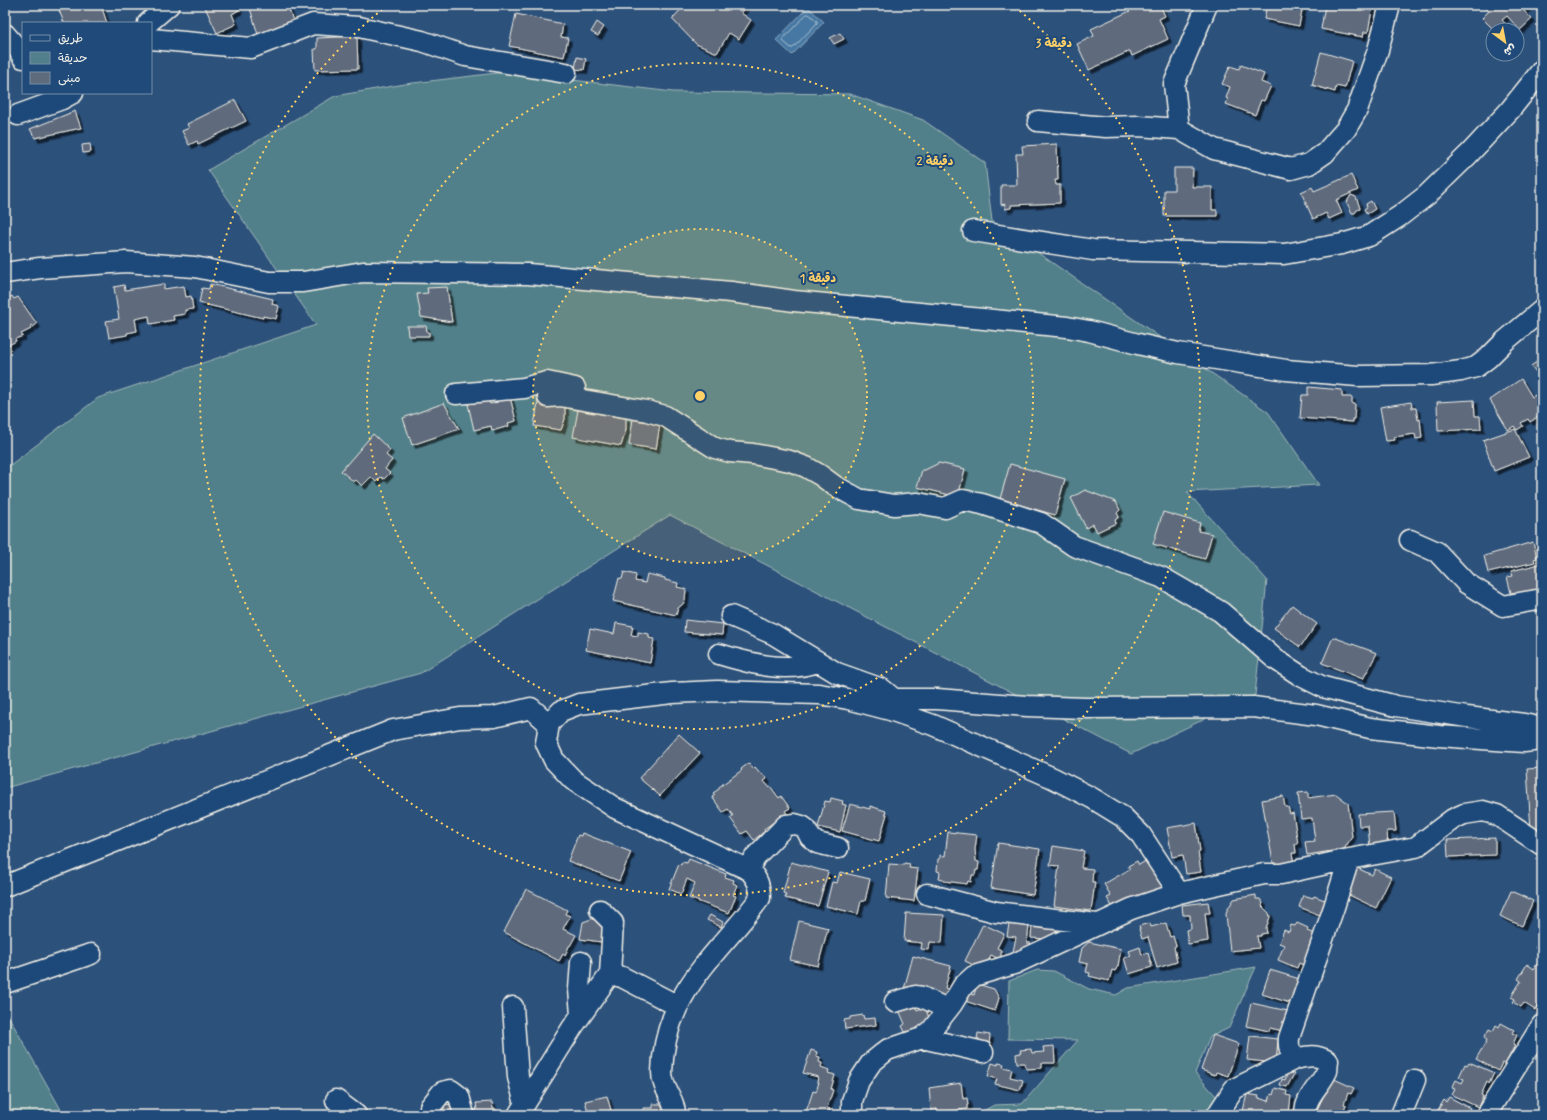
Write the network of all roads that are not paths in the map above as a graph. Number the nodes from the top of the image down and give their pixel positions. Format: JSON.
{"nodes":[{"id":1,"x":169,"y":5,"type":"edge"},
{"id":2,"x":1207,"y":5,"type":"edge"},
{"id":3,"x":1390,"y":5,"type":"edge"},
{"id":4,"x":149,"y":22,"type":"edge"},
{"id":5,"x":5,"y":34,"type":"edge"},
{"id":6,"x":152,"y":39,"type":"edge"},
{"id":7,"x":22,"y":56,"type":"edge"},
{"id":8,"x":5,"y":59,"type":"edge"},
{"id":9,"x":22,"y":64,"type":"edge"},
{"id":10,"x":1542,"y":70,"type":"edge"},
{"id":11,"x":566,"y":73,"type":"dead end"},
{"id":12,"x":30,"y":94,"type":"edge"},
{"id":13,"x":71,"y":94,"type":"edge"},
{"id":14,"x":11,"y":117,"type":"edge"},
{"id":15,"x":1038,"y":121,"type":"dead end"},
{"id":16,"x":1179,"y":129,"type":"junction"},
{"id":17,"x":973,"y":231,"type":"dead end"},
{"id":18,"x":5,"y":273,"type":"edge"},
{"id":19,"x":1542,"y":310,"type":"edge"},
{"id":20,"x":456,"y":394,"type":"dead end"},
{"id":21,"x":548,"y":397,"type":"dead end"},
{"id":22,"x":647,"y":411,"type":"junction"},
{"id":23,"x":1410,"y":540,"type":"dead end"},
{"id":24,"x":1542,"y":599,"type":"edge"},
{"id":25,"x":730,"y":616,"type":"dead end"},
{"id":26,"x":718,"y":654,"type":"dead end"},
{"id":27,"x":818,"y":662,"type":"junction"},
{"id":28,"x":848,"y":699,"type":"junction"},
{"id":29,"x":894,"y":699,"type":"junction"},
{"id":30,"x":549,"y":724,"type":"junction"},
{"id":31,"x":1542,"y":728,"type":"edge"},
{"id":32,"x":1542,"y":740,"type":"edge"},
{"id":33,"x":1542,"y":844,"type":"edge"},
{"id":34,"x":838,"y":848,"type":"dead end"},
{"id":35,"x":1349,"y":859,"type":"junction"},
{"id":36,"x":749,"y":870,"type":"junction"},
{"id":37,"x":5,"y":886,"type":"edge"},
{"id":38,"x":1179,"y":893,"type":"junction"},
{"id":39,"x":927,"y":894,"type":"dead end"},
{"id":40,"x":600,"y":910,"type":"dead end"},
{"id":41,"x":1096,"y":924,"type":"junction"},
{"id":42,"x":91,"y":954,"type":"dead end"},
{"id":43,"x":581,"y":962,"type":"dead end"},
{"id":44,"x":610,"y":974,"type":"junction"},
{"id":45,"x":5,"y":983,"type":"edge"},
{"id":46,"x":895,"y":1002,"type":"dead end"},
{"id":47,"x":678,"y":1006,"type":"junction"},
{"id":48,"x":513,"y":1007,"type":"dead end"},
{"id":49,"x":948,"y":1009,"type":"junction"},
{"id":50,"x":581,"y":1015,"type":"junction"},
{"id":51,"x":1542,"y":1025,"type":"edge"},
{"id":52,"x":922,"y":1038,"type":"junction"},
{"id":53,"x":982,"y":1052,"type":"dead end"},
{"id":54,"x":1295,"y":1059,"type":"junction"},
{"id":55,"x":1414,"y":1080,"type":"dead end"},
{"id":56,"x":336,"y":1100,"type":"dead end"},
{"id":57,"x":430,"y":1107,"type":"dead end"},
{"id":58,"x":521,"y":1109,"type":"edge"},
{"id":59,"x":356,"y":1115,"type":"edge"},
{"id":60,"x":464,"y":1115,"type":"edge"},
{"id":61,"x":675,"y":1115,"type":"edge"},
{"id":62,"x":852,"y":1115,"type":"edge"},
{"id":63,"x":1217,"y":1115,"type":"edge"},
{"id":64,"x":1305,"y":1115,"type":"edge"},
{"id":65,"x":1401,"y":1115,"type":"edge"},
{"id":66,"x":1486,"y":1115,"type":"edge"}],
"edges":[{"from":1,"to":4,"type":"street"},
{"from":2,"to":16,"type":"street"},
{"from":3,"to":16,"type":"street"},
{"from":5,"to":7,"type":"street"},
{"from":6,"to":11,"type":"street"},
{"from":8,"to":9,"type":"street"},
{"from":10,"to":17,"type":"street"},
{"from":12,"to":14,"type":"street"},
{"from":13,"to":14,"type":"street"},
{"from":15,"to":16,"type":"street"},
{"from":18,"to":19,"type":"street"},
{"from":20,"to":22,"type":"street"},
{"from":21,"to":22,"type":"street"},
{"from":22,"to":31,"type":"street"},
{"from":23,"to":24,"type":"street"},
{"from":25,"to":27,"type":"street"},
{"from":26,"to":27,"type":"street"},
{"from":27,"to":29,"type":"street"},
{"from":28,"to":29,"type":"street"},
{"from":28,"to":30,"type":"street"},
{"from":28,"to":38,"type":"street"},
{"from":29,"to":32,"type":"street"},
{"from":30,"to":36,"type":"street"},
{"from":30,"to":37,"type":"street"},
{"from":33,"to":35,"type":"street"},
{"from":34,"to":36,"type":"street"},
{"from":35,"to":38,"type":"street"},
{"from":35,"to":54,"type":"street"},
{"from":36,"to":47,"type":"street"},
{"from":38,"to":41,"type":"street"},
{"from":39,"to":41,"type":"street"},
{"from":40,"to":44,"type":"street"},
{"from":41,"to":49,"type":"street"},
{"from":42,"to":45,"type":"street"},
{"from":43,"to":50,"type":"street"},
{"from":44,"to":47,"type":"street"},
{"from":44,"to":50,"type":"street"},
{"from":46,"to":49,"type":"street"},
{"from":47,"to":61,"type":"street"},
{"from":48,"to":58,"type":"street"},
{"from":49,"to":52,"type":"street"},
{"from":50,"to":58,"type":"street"},
{"from":51,"to":66,"type":"street"},
{"from":52,"to":53,"type":"street"},
{"from":52,"to":62,"type":"street"},
{"from":54,"to":63,"type":"street"},
{"from":54,"to":64,"type":"street"},
{"from":55,"to":65,"type":"street"},
{"from":56,"to":59,"type":"street"},
{"from":57,"to":60,"type":"street"}]}
